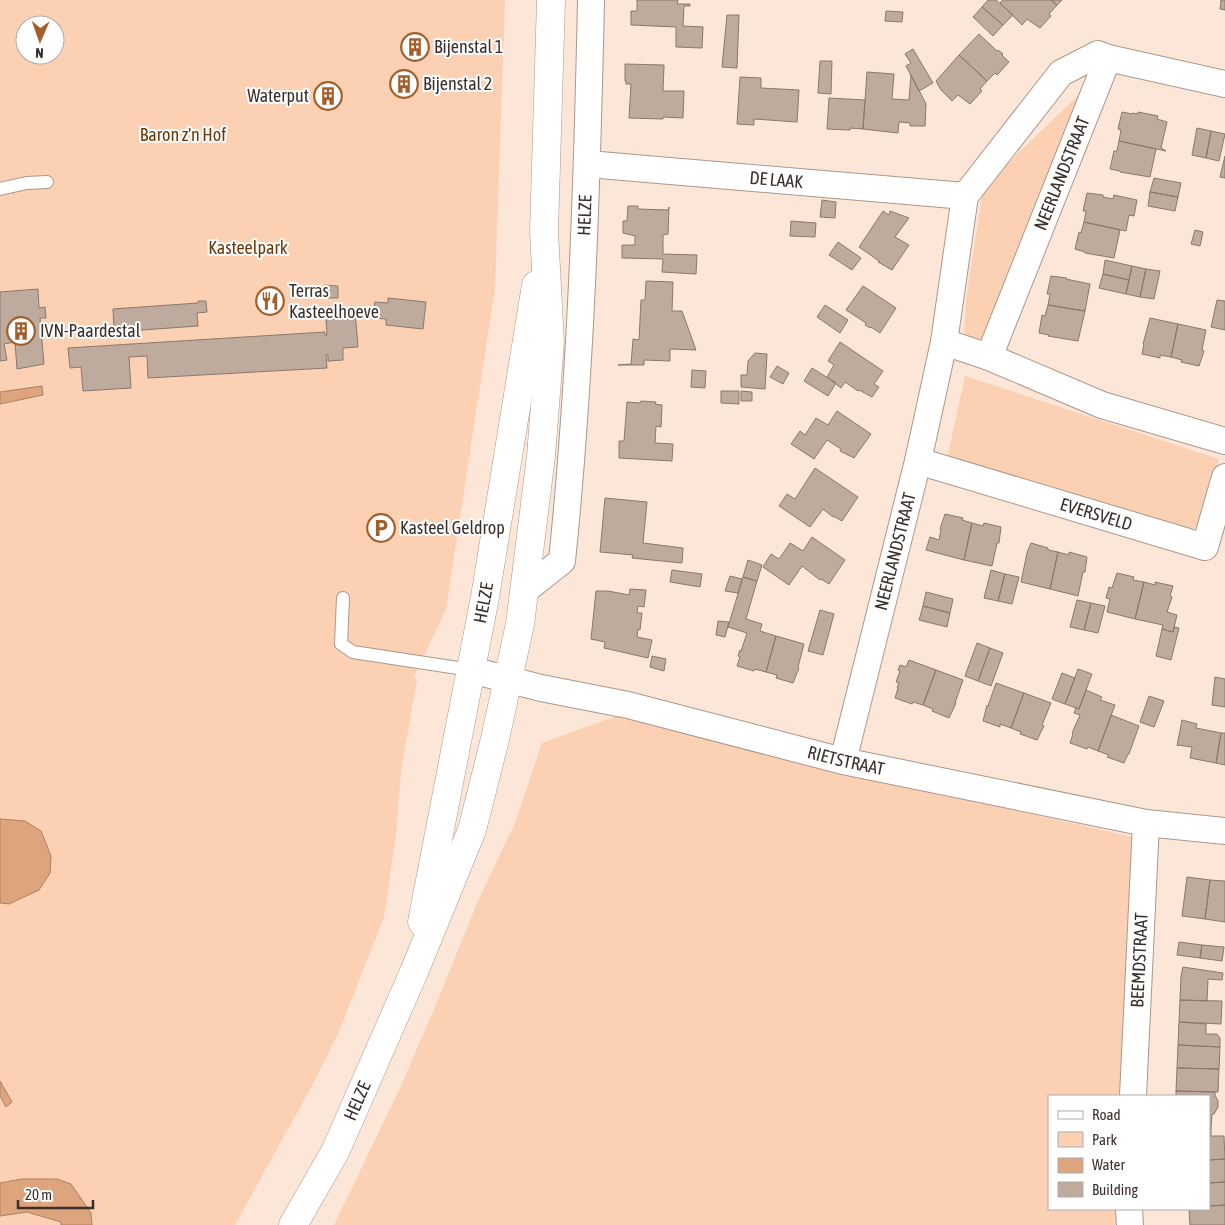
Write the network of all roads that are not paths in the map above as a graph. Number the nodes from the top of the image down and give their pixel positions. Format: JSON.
{"nodes":[{"id":1,"x":551,"y":0,"type":"edge"},
{"id":2,"x":591,"y":0,"type":"edge"},
{"id":3,"x":1108,"y":58,"type":"junction"},
{"id":4,"x":1225,"y":84,"type":"edge"},
{"id":5,"x":588,"y":164,"type":"junction"},
{"id":6,"x":47,"y":182,"type":"dead end"},
{"id":7,"x":0,"y":189,"type":"edge"},
{"id":8,"x":965,"y":196,"type":"junction"},
{"id":9,"x":544,"y":232,"type":"junction"},
{"id":10,"x":944,"y":342,"type":"junction"},
{"id":11,"x":989,"y":357,"type":"junction"},
{"id":12,"x":1225,"y":441,"type":"edge"},
{"id":13,"x":918,"y":461,"type":"junction"},
{"id":14,"x":1225,"y":476,"type":"edge"},
{"id":15,"x":524,"y":591,"type":"junction"},
{"id":16,"x":344,"y":598,"type":"dead end"},
{"id":17,"x":471,"y":670,"type":"junction"},
{"id":18,"x":508,"y":679,"type":"junction"},
{"id":19,"x":843,"y":761,"type":"junction"},
{"id":20,"x":1146,"y":823,"type":"junction"},
{"id":21,"x":1225,"y":831,"type":"edge"},
{"id":22,"x":414,"y":972,"type":"junction"},
{"id":23,"x":1133,"y":1095,"type":"edge"},
{"id":24,"x":1129,"y":1210,"type":"edge"},
{"id":25,"x":293,"y":1225,"type":"edge"},
{"id":26,"x":1130,"y":1225,"type":"edge"}],
"edges":[{"from":1,"to":9,"type":"main road","name":"HELZE"},
{"from":2,"to":5,"type":"street","name":"HELZE"},
{"from":3,"to":4,"type":"street","name":"NEERLANDSTRAAT"},
{"from":3,"to":8,"type":"street","name":"NEERLANDSTRAAT"},
{"from":3,"to":11,"type":"street","name":"NEERLANDSTRAAT"},
{"from":5,"to":8,"type":"street","name":"DE LAAK"},
{"from":5,"to":15,"type":"street","name":"HELZE"},
{"from":6,"to":7,"type":"lane"},
{"from":8,"to":10,"type":"street","name":"NEERLANDSTRAAT"},
{"from":9,"to":15,"type":"main road","name":"HELZE"},
{"from":9,"to":17,"type":"main road","name":"HELZE"},
{"from":10,"to":11,"type":"street"},
{"from":10,"to":13,"type":"street","name":"NEERLANDSTRAAT"},
{"from":11,"to":12,"type":"street"},
{"from":13,"to":14,"type":"street","name":"EVERSVELD"},
{"from":13,"to":19,"type":"street","name":"NEERLANDSTRAAT"},
{"from":15,"to":18,"type":"main road","name":"HELZE"},
{"from":16,"to":17,"type":"lane"},
{"from":17,"to":18,"type":"street","name":"RIETSTRAAT"},
{"from":17,"to":22,"type":"main road","name":"HELZE"},
{"from":18,"to":19,"type":"street","name":"RIETSTRAAT"},
{"from":18,"to":22,"type":"main road","name":"HELZE"},
{"from":19,"to":20,"type":"street","name":"RIETSTRAAT"},
{"from":20,"to":21,"type":"street","name":"RIETSTRAAT"},
{"from":20,"to":23,"type":"street","name":"BEEMDSTRAAT"},
{"from":22,"to":25,"type":"main road","name":"HELZE"},
{"from":24,"to":26,"type":"street"}]}
